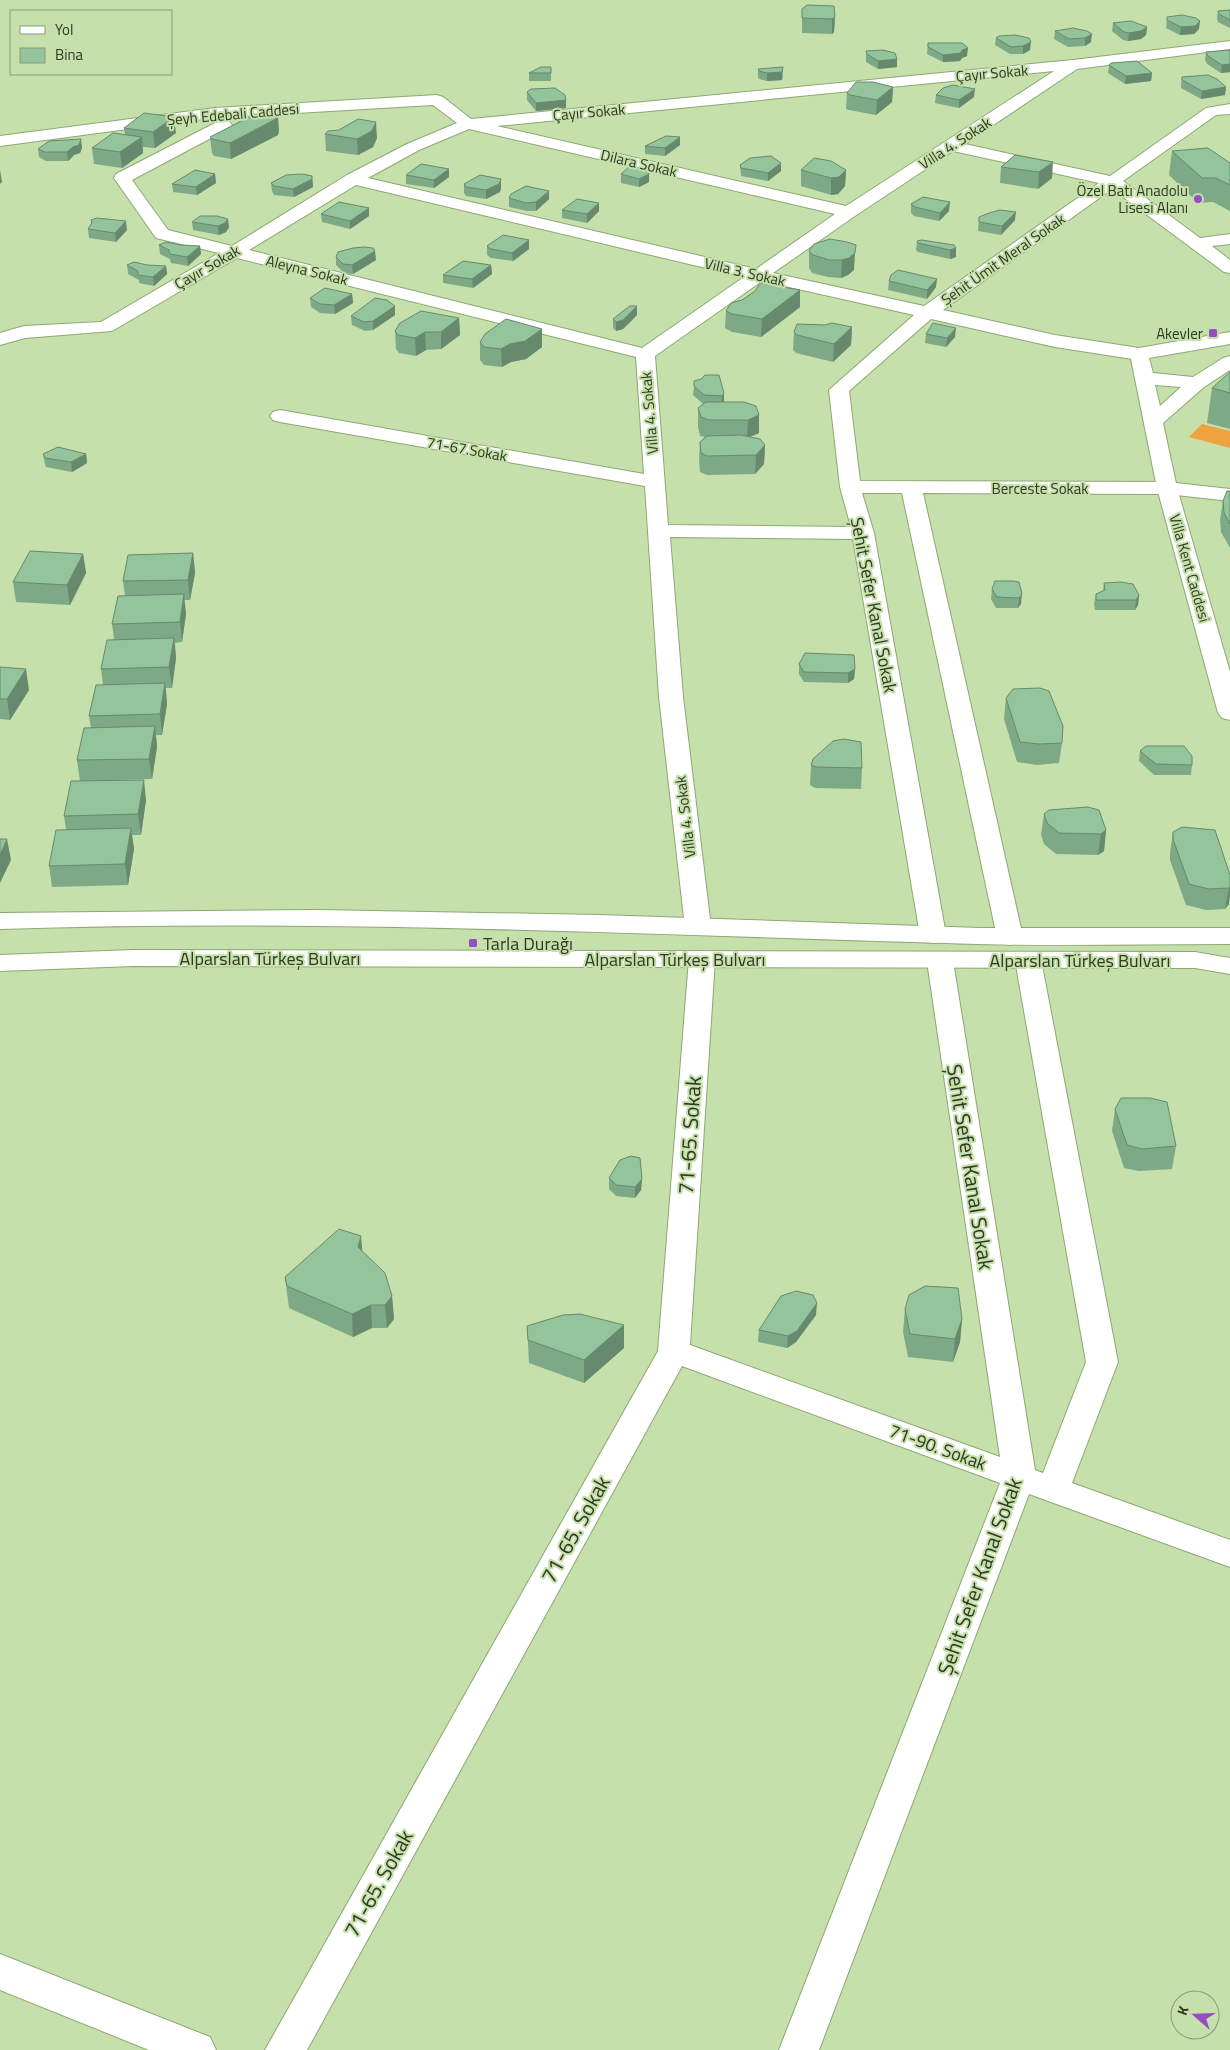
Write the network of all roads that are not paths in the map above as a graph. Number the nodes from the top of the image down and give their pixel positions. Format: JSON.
{"nodes":[{"id":1,"x":1230,"y":45,"type":"edge"},
{"id":2,"x":1073,"y":66,"type":"junction"},
{"id":3,"x":437,"y":100,"type":"joint"},
{"id":4,"x":1230,"y":109,"type":"edge"},
{"id":5,"x":215,"y":112,"type":"junction"},
{"id":6,"x":468,"y":124,"type":"junction"},
{"id":7,"x":0,"y":141,"type":"edge"},
{"id":8,"x":952,"y":146,"type":"junction"},
{"id":9,"x":353,"y":179,"type":"junction"},
{"id":10,"x":1112,"y":181,"type":"junction"},
{"id":11,"x":849,"y":212,"type":"junction"},
{"id":12,"x":1230,"y":239,"type":"edge"},
{"id":13,"x":1198,"y":243,"type":"junction"},
{"id":14,"x":234,"y":252,"type":"junction"},
{"id":15,"x":1230,"y":268,"type":"edge"},
{"id":16,"x":758,"y":275,"type":"junction"},
{"id":17,"x":926,"y":313,"type":"junction"},
{"id":18,"x":1230,"y":338,"type":"edge"},
{"id":19,"x":0,"y":339,"type":"edge"},
{"id":20,"x":1179,"y":347,"type":"junction"},
{"id":21,"x":645,"y":354,"type":"junction"},
{"id":22,"x":1139,"y":354,"type":"junction"},
{"id":23,"x":1225,"y":365,"type":"edge"},
{"id":24,"x":1144,"y":378,"type":"junction"},
{"id":25,"x":1197,"y":383,"type":"junction"},
{"id":26,"x":280,"y":416,"type":"dead end"},
{"id":27,"x":1153,"y":422,"type":"junction"},
{"id":28,"x":655,"y":482,"type":"junction"},
{"id":29,"x":850,"y":487,"type":"junction"},
{"id":30,"x":911,"y":487,"type":"junction"},
{"id":31,"x":1168,"y":488,"type":"junction"},
{"id":32,"x":1230,"y":495,"type":"edge"},
{"id":33,"x":659,"y":531,"type":"junction"},
{"id":34,"x":862,"y":533,"type":"junction"},
{"id":35,"x":1230,"y":713,"type":"edge"},
{"id":36,"x":0,"y":921,"type":"edge"},
{"id":37,"x":698,"y":927,"type":"junction"},
{"id":38,"x":1230,"y":936,"type":"edge"},
{"id":39,"x":1010,"y":937,"type":"junction"},
{"id":40,"x":936,"y":948,"type":"junction"},
{"id":41,"x":702,"y":959,"type":"junction"},
{"id":42,"x":1028,"y":960,"type":"junction"},
{"id":43,"x":0,"y":963,"type":"edge"},
{"id":44,"x":1230,"y":966,"type":"edge"},
{"id":45,"x":674,"y":1351,"type":"junction"},
{"id":46,"x":1019,"y":1476,"type":"junction"},
{"id":47,"x":1053,"y":1489,"type":"junction"},
{"id":48,"x":1230,"y":1554,"type":"edge"},
{"id":49,"x":0,"y":1972,"type":"edge"},
{"id":50,"x":196,"y":2050,"type":"edge"},
{"id":51,"x":285,"y":2050,"type":"edge"},
{"id":52,"x":798,"y":2050,"type":"edge"}],
"edges":[{"from":1,"to":2,"type":"street","name":"Çayır Sokak"},
{"from":2,"to":6,"type":"street","name":"Çayır Sokak"},
{"from":2,"to":8,"type":"street","name":"Villa 4. Sokak"},
{"from":3,"to":5,"type":"street","name":"Şeyh Edebali Caddesi"},
{"from":3,"to":6,"type":"street","name":"Dilara Sokak"},
{"from":4,"to":10,"type":"street","name":"Şehit Ümit Meral Sokak"},
{"from":5,"to":7,"type":"street","name":"Şeyh Edebali Caddesi"},
{"from":5,"to":14,"type":"street","name":"Aleyna Sokak"},
{"from":6,"to":9,"type":"street","name":"Çayır Sokak"},
{"from":6,"to":11,"type":"street","name":"Dilara Sokak"},
{"from":8,"to":10,"type":"street"},
{"from":8,"to":11,"type":"street","name":"Villa 4. Sokak"},
{"from":9,"to":14,"type":"street","name":"Çayır Sokak"},
{"from":9,"to":16,"type":"street","name":"Villa 3. Sokak"},
{"from":10,"to":13,"type":"street"},
{"from":10,"to":17,"type":"street","name":"Şehit Ümit Meral Sokak"},
{"from":11,"to":16,"type":"street","name":"Villa 4. Sokak"},
{"from":12,"to":13,"type":"street"},
{"from":13,"to":15,"type":"street"},
{"from":14,"to":19,"type":"street","name":"Çayır Sokak"},
{"from":14,"to":21,"type":"street","name":"Aleyna Sokak"},
{"from":16,"to":17,"type":"street","name":"Villa 3. Sokak"},
{"from":16,"to":21,"type":"street","name":"Villa 4. Sokak"},
{"from":17,"to":22,"type":"street","name":"Villa 3. Sokak"},
{"from":17,"to":29,"type":"street","name":"Şehit Sefer Kanal Sokak"},
{"from":18,"to":20,"type":"street"},
{"from":20,"to":22,"type":"street"},
{"from":20,"to":23,"type":"street"},
{"from":21,"to":28,"type":"street","name":"Villa 4. Sokak"},
{"from":22,"to":24,"type":"street","name":"Villa Kent Caddesi"},
{"from":23,"to":25,"type":"street"},
{"from":24,"to":25,"type":"street"},
{"from":24,"to":27,"type":"street","name":"Villa Kent Caddesi"},
{"from":25,"to":27,"type":"street"},
{"from":26,"to":28,"type":"street","name":"71-67.Sokak"},
{"from":27,"to":31,"type":"street","name":"Villa Kent Caddesi"},
{"from":28,"to":33,"type":"street","name":"Villa 4. Sokak"},
{"from":29,"to":30,"type":"street","name":"Berceste Sokak"},
{"from":29,"to":34,"type":"street","name":"Şehit Sefer Kanal Sokak"},
{"from":30,"to":31,"type":"street","name":"Berceste Sokak"},
{"from":30,"to":39,"type":"street"},
{"from":31,"to":32,"type":"street","name":"Berceste Sokak"},
{"from":31,"to":35,"type":"street","name":"Villa Kent Caddesi"},
{"from":33,"to":34,"type":"street"},
{"from":33,"to":37,"type":"street","name":"Villa 4. Sokak"},
{"from":34,"to":40,"type":"street","name":"Şehit Sefer Kanal Sokak"},
{"from":36,"to":37,"type":"street","name":"Alparslan Türkeş Bulvarı"},
{"from":37,"to":40,"type":"street","name":"Alparslan Türkeş Bulvarı"},
{"from":38,"to":39,"type":"street","name":"Alparslan Türkeş Bulvarı"},
{"from":39,"to":40,"type":"street","name":"Alparslan Türkeş Bulvarı"},
{"from":40,"to":41,"type":"street","name":"Alparslan Türkeş Bulvarı"},
{"from":40,"to":42,"type":"street","name":"Alparslan Türkeş Bulvarı"},
{"from":40,"to":46,"type":"street","name":"Şehit Sefer Kanal Sokak"},
{"from":41,"to":43,"type":"street","name":"Alparslan Türkeş Bulvarı"},
{"from":41,"to":45,"type":"street","name":"71-65. Sokak"},
{"from":42,"to":44,"type":"street","name":"Alparslan Türkeş Bulvarı"},
{"from":42,"to":47,"type":"street"},
{"from":45,"to":46,"type":"street","name":"71-90. Sokak"},
{"from":45,"to":51,"type":"street","name":"71-65. Sokak"},
{"from":46,"to":47,"type":"street","name":"71-90. Sokak"},
{"from":46,"to":52,"type":"street","name":"Şehit Sefer Kanal Sokak"},
{"from":47,"to":48,"type":"street","name":"71-90. Sokak"},
{"from":49,"to":50,"type":"street"}]}
